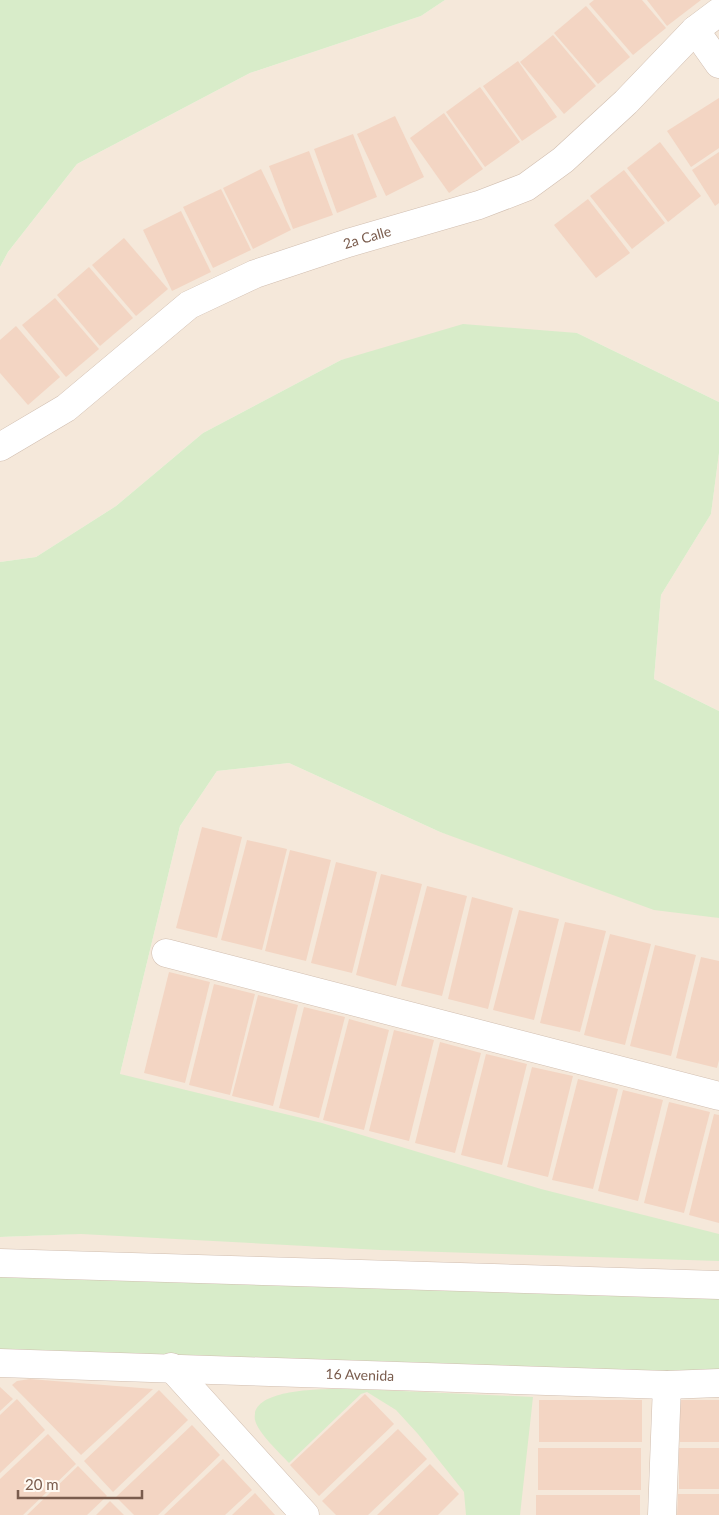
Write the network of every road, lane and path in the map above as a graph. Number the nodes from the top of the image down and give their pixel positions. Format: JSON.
{"nodes":[{"id":1,"x":719,"y":12,"type":"edge"},
{"id":2,"x":696,"y":30,"type":"junction"},
{"id":3,"x":719,"y":64,"type":"edge"},
{"id":4,"x":0,"y":447,"type":"edge"},
{"id":5,"x":166,"y":953,"type":"dead end"},
{"id":6,"x":719,"y":1096,"type":"edge"},
{"id":7,"x":0,"y":1263,"type":"edge"},
{"id":8,"x":719,"y":1285,"type":"edge"},
{"id":9,"x":0,"y":1363,"type":"edge"},
{"id":10,"x":171,"y":1367,"type":"junction"},
{"id":11,"x":719,"y":1384,"type":"edge"},
{"id":12,"x":666,"y":1385,"type":"junction"},
{"id":13,"x":306,"y":1515,"type":"edge"},
{"id":14,"x":662,"y":1515,"type":"edge"}],
"edges":[{"from":1,"to":2,"type":"street","name":"2a Calle"},
{"from":2,"to":3,"type":"street"},
{"from":2,"to":4,"type":"street","name":"2a Calle"},
{"from":5,"to":6,"type":"street"},
{"from":7,"to":8,"type":"street"},
{"from":9,"to":10,"type":"street","name":"16 Avenida"},
{"from":10,"to":12,"type":"street","name":"16 Avenida"},
{"from":10,"to":13,"type":"street"},
{"from":11,"to":12,"type":"street","name":"16 Avenida"},
{"from":12,"to":14,"type":"street"}]}
